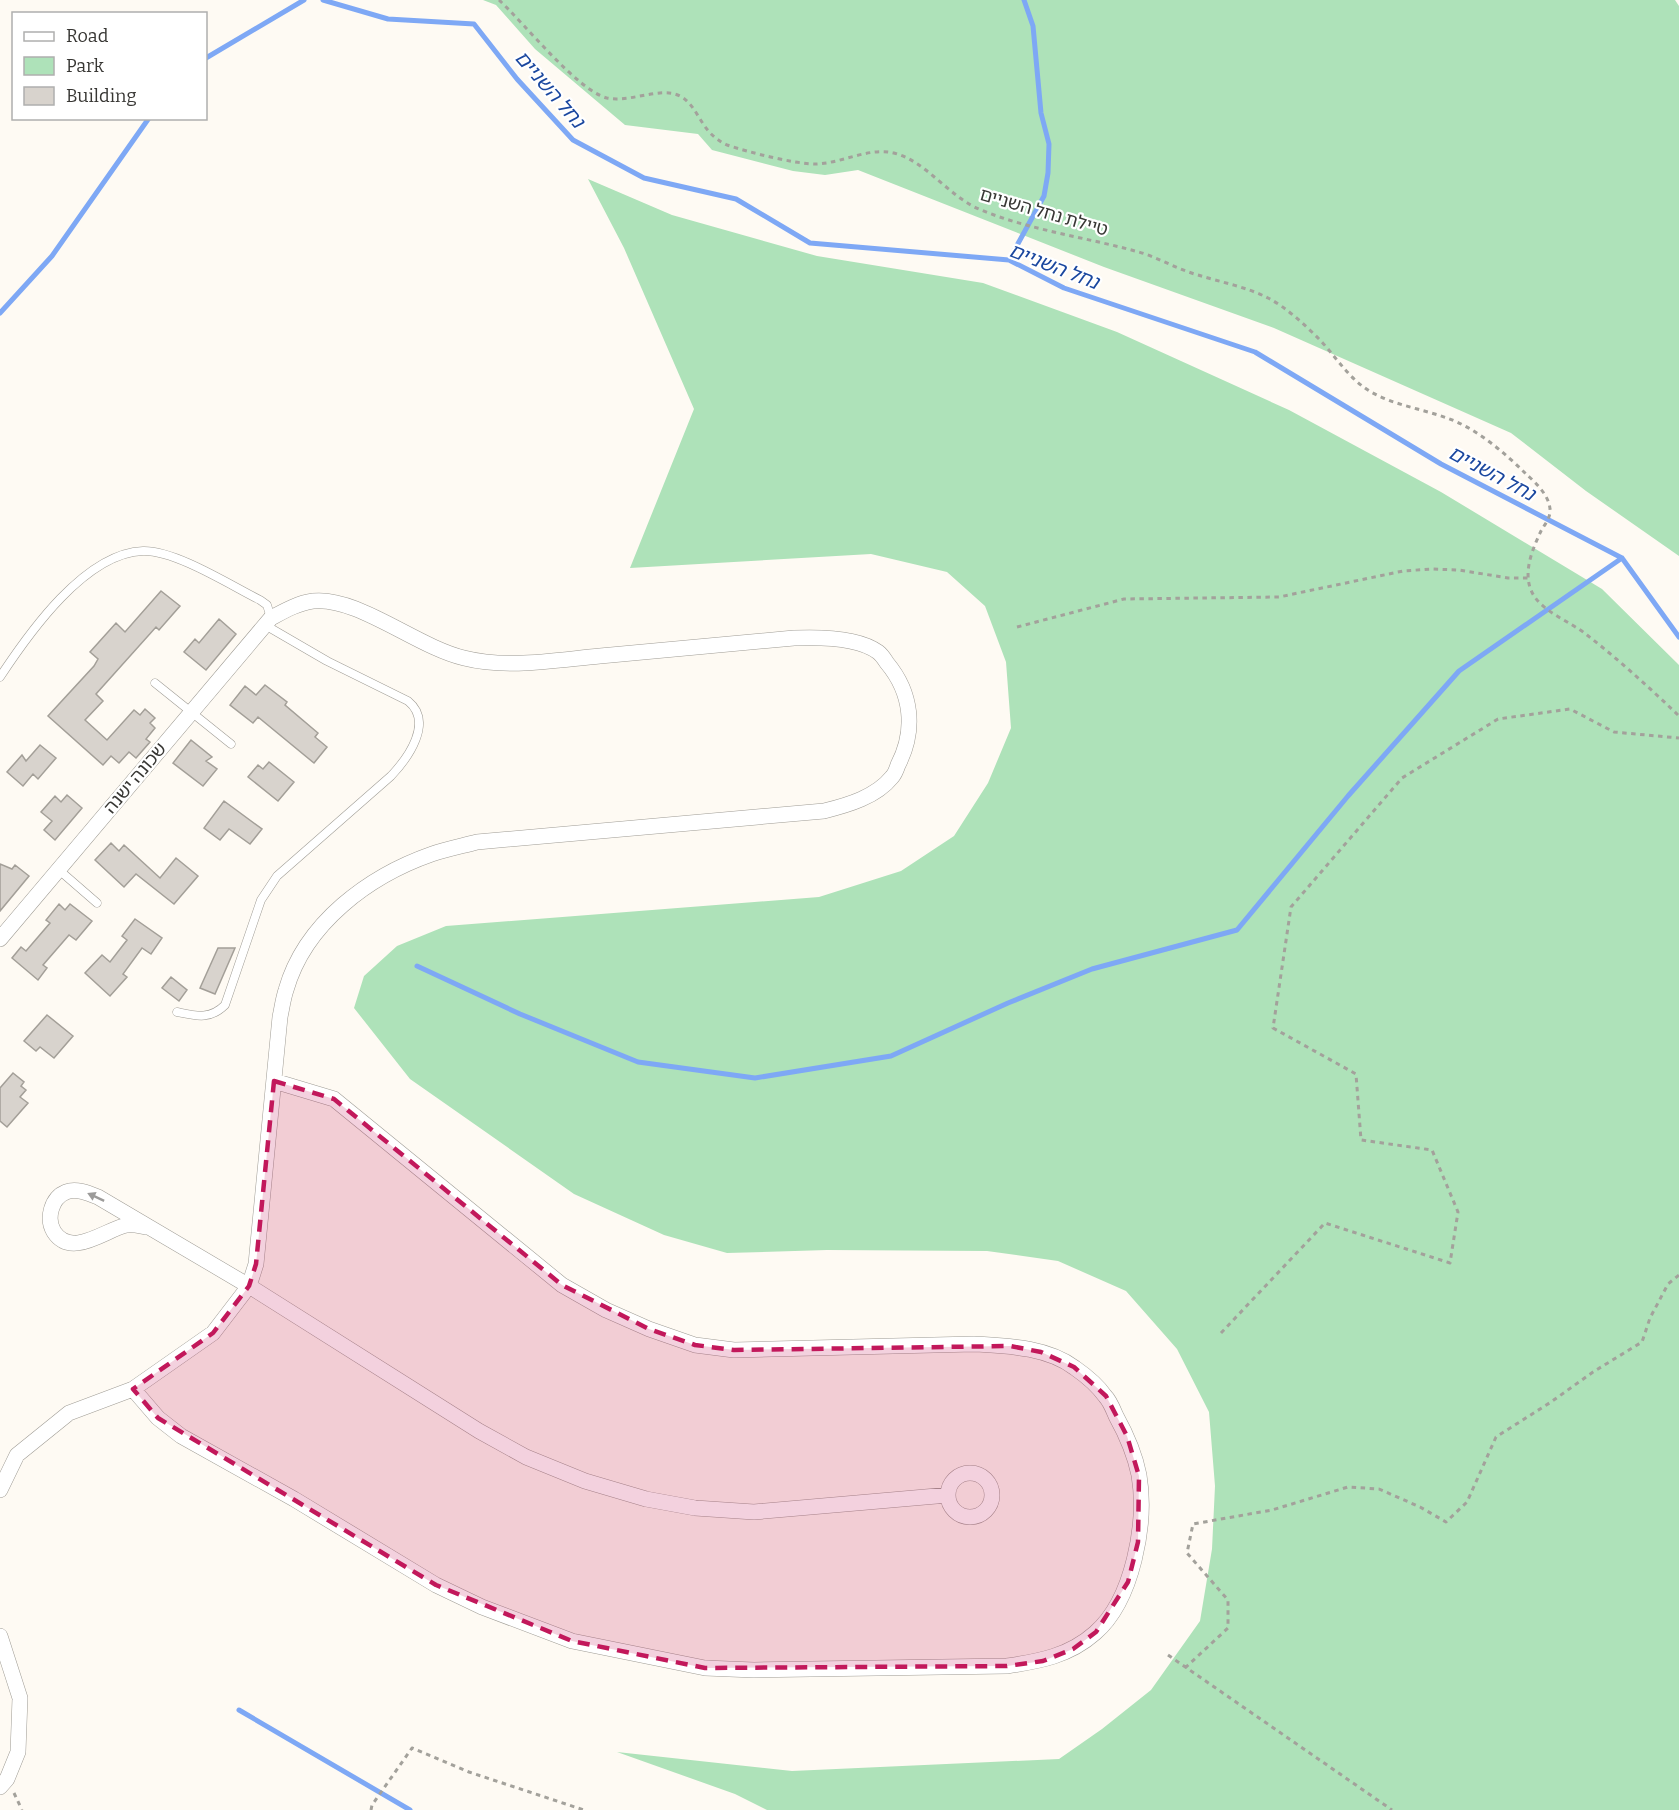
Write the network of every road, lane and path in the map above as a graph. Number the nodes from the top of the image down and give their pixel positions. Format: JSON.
{"nodes":[{"id":1,"x":500,"y":0,"type":"edge"},
{"id":2,"x":1528,"y":578,"type":"junction"},
{"id":3,"x":268,"y":621,"type":"junction"},
{"id":4,"x":1017,"y":627,"type":"dead end"},
{"id":5,"x":0,"y":677,"type":"edge"},
{"id":6,"x":155,"y":683,"type":"dead end"},
{"id":7,"x":191,"y":712,"type":"junction"},
{"id":8,"x":1679,"y":716,"type":"edge"},
{"id":9,"x":1679,"y":738,"type":"edge"},
{"id":10,"x":231,"y":744,"type":"dead end"},
{"id":11,"x":58,"y":870,"type":"junction"},
{"id":12,"x":97,"y":903,"type":"dead end"},
{"id":13,"x":0,"y":939,"type":"edge"},
{"id":14,"x":177,"y":1012,"type":"dead end"},
{"id":15,"x":274,"y":1081,"type":"junction"},
{"id":16,"x":146,"y":1227,"type":"junction"},
{"id":17,"x":1679,"y":1275,"type":"edge"},
{"id":18,"x":249,"y":1286,"type":"junction"},
{"id":19,"x":1221,"y":1333,"type":"dead end"},
{"id":20,"x":133,"y":1389,"type":"junction"},
{"id":21,"x":0,"y":1490,"type":"edge"},
{"id":22,"x":948,"y":1495,"type":"dead end"},
{"id":23,"x":0,"y":1636,"type":"edge"},
{"id":24,"x":1168,"y":1655,"type":"dead end"},
{"id":25,"x":1185,"y":1668,"type":"junction"},
{"id":26,"x":0,"y":1787,"type":"edge"},
{"id":27,"x":371,"y":1810,"type":"edge"},
{"id":28,"x":584,"y":1810,"type":"edge"},
{"id":29,"x":1392,"y":1810,"type":"edge"}],
"edges":[{"from":1,"to":2,"type":"path","name":"טיילת נחל השניים"},
{"from":2,"to":4,"type":"path"},
{"from":2,"to":8,"type":"path"},
{"from":3,"to":5,"type":"lane"},
{"from":3,"to":7,"type":"street","name":"שכונה ישנה"},
{"from":3,"to":14,"type":"lane"},
{"from":3,"to":15,"type":"street"},
{"from":6,"to":7,"type":"lane"},
{"from":7,"to":10,"type":"lane"},
{"from":7,"to":11,"type":"street","name":"שכונה ישנה"},
{"from":9,"to":19,"type":"path"},
{"from":11,"to":12,"type":"lane"},
{"from":11,"to":13,"type":"street","name":"שכונה ישנה"},
{"from":15,"to":18,"type":"street"},
{"from":15,"to":20,"type":"street"},
{"from":16,"to":16,"type":"street","one_way":true},
{"from":16,"to":18,"type":"street"},
{"from":17,"to":25,"type":"path"},
{"from":18,"to":20,"type":"street"},
{"from":18,"to":22,"type":"street"},
{"from":20,"to":21,"type":"street"},
{"from":23,"to":26,"type":"street"},
{"from":24,"to":25,"type":"path"},
{"from":25,"to":29,"type":"path"},
{"from":27,"to":28,"type":"path"}]}
